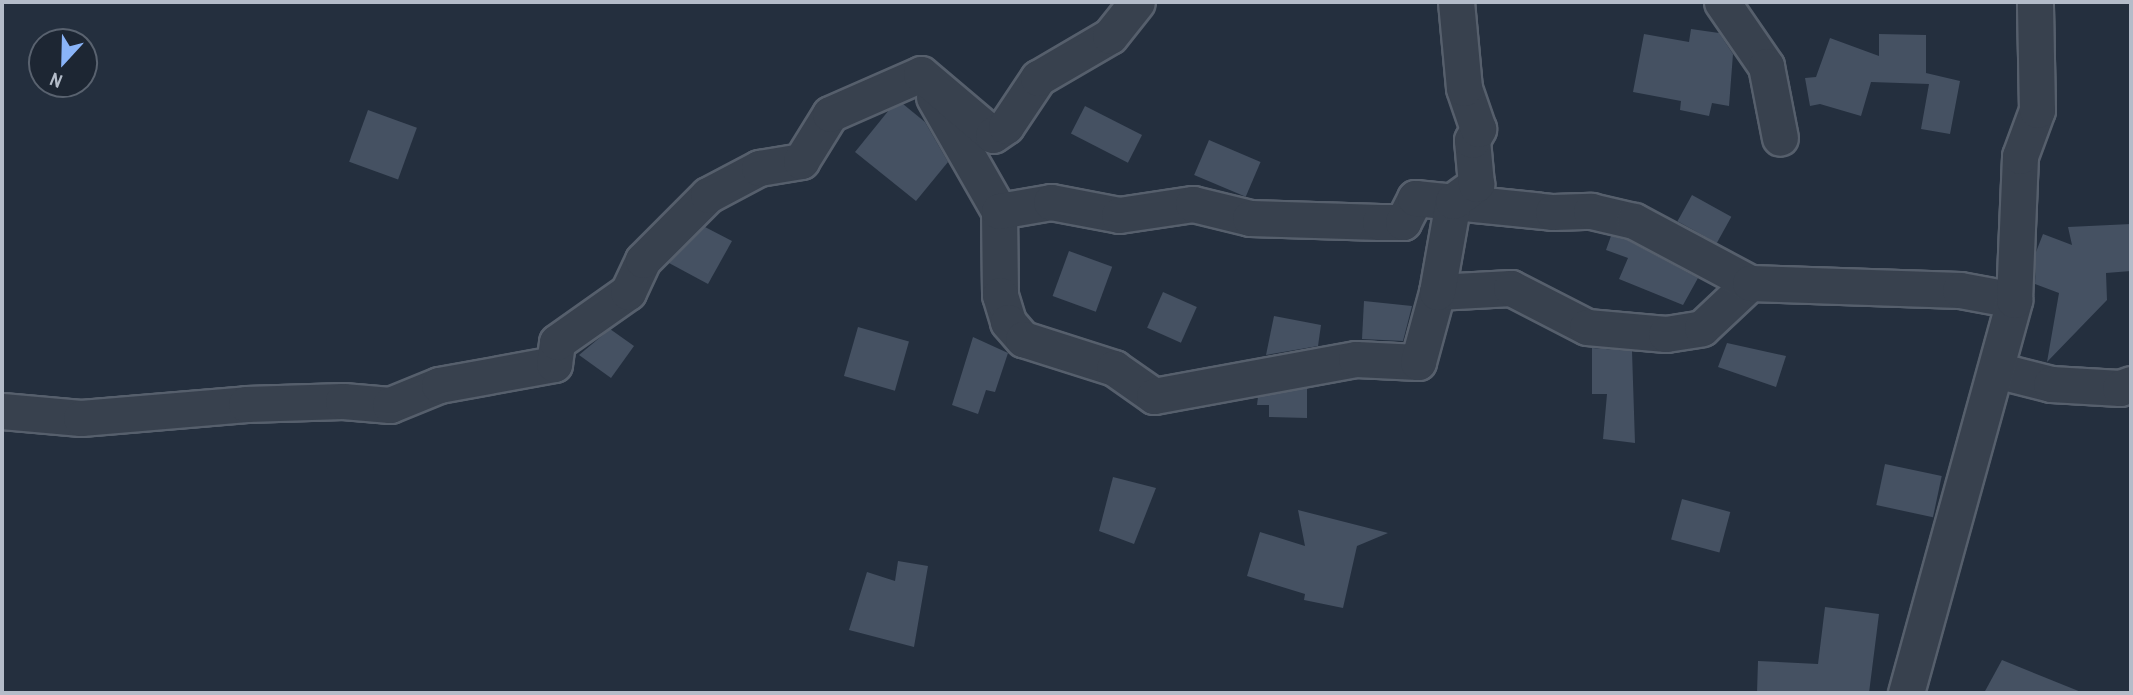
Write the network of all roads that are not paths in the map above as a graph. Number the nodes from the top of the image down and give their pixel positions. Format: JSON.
{"nodes":[{"id":1,"x":1137,"y":2,"type":"edge"},
{"id":2,"x":1456,"y":2,"type":"edge"},
{"id":3,"x":1722,"y":2,"type":"edge"},
{"id":4,"x":2035,"y":2,"type":"edge"},
{"id":5,"x":921,"y":74,"type":"junction"},
{"id":6,"x":1780,"y":138,"type":"dead end"},
{"id":7,"x":1453,"y":201,"type":"junction"},
{"id":8,"x":999,"y":211,"type":"junction"},
{"id":9,"x":1750,"y":283,"type":"junction"},
{"id":10,"x":1437,"y":292,"type":"junction"},
{"id":11,"x":2014,"y":300,"type":"junction"},
{"id":12,"x":1996,"y":370,"type":"junction"},
{"id":13,"x":2131,"y":384,"type":"edge"},
{"id":14,"x":2,"y":411,"type":"edge"},
{"id":15,"x":1906,"y":693,"type":"edge"}],
"edges":[{"from":1,"to":5,"type":"street"},
{"from":2,"to":7,"type":"street"},
{"from":3,"to":6,"type":"street"},
{"from":4,"to":11,"type":"street"},
{"from":5,"to":8,"type":"street"},
{"from":5,"to":14,"type":"street"},
{"from":7,"to":8,"type":"street"},
{"from":7,"to":9,"type":"street"},
{"from":7,"to":10,"type":"street"},
{"from":8,"to":10,"type":"street"},
{"from":9,"to":10,"type":"street"},
{"from":9,"to":11,"type":"street"},
{"from":11,"to":12,"type":"street"},
{"from":12,"to":13,"type":"street"},
{"from":12,"to":15,"type":"street"}]}
